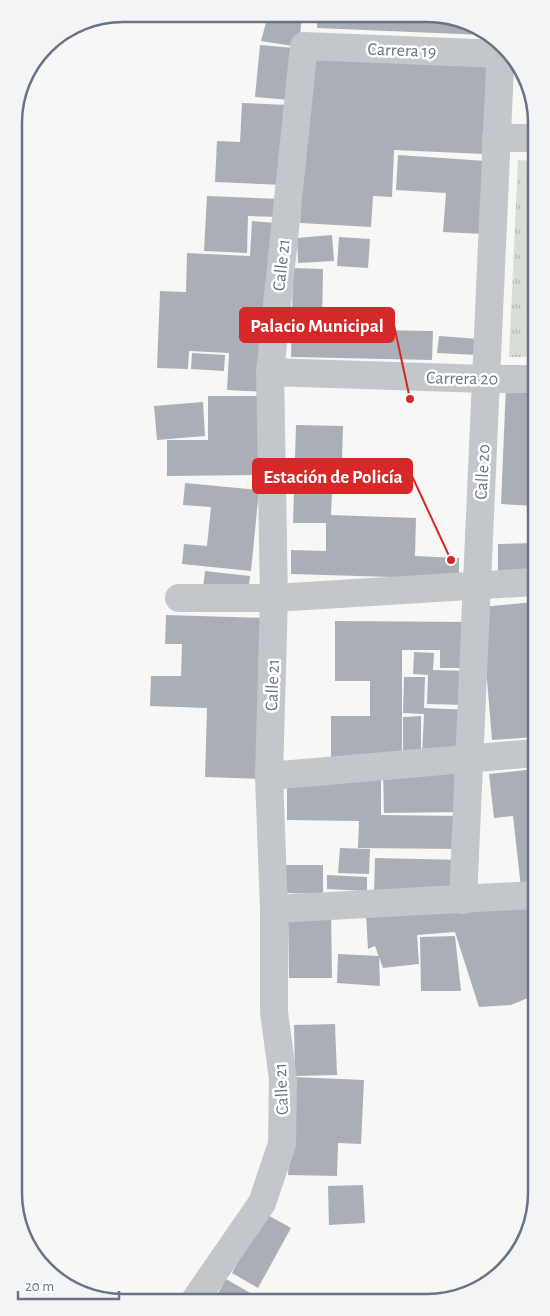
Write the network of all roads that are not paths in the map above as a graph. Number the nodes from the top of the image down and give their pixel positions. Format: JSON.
{"nodes":[{"id":1,"x":304,"y":46,"type":"joint"},
{"id":2,"x":495,"y":49,"type":"edge"},
{"id":3,"x":500,"y":54,"type":"edge"},
{"id":4,"x":496,"y":138,"type":"junction"},
{"id":5,"x":528,"y":138,"type":"edge"},
{"id":6,"x":270,"y":372,"type":"junction"},
{"id":7,"x":486,"y":379,"type":"junction"},
{"id":8,"x":528,"y":379,"type":"edge"},
{"id":9,"x":528,"y":582,"type":"edge"},
{"id":10,"x":477,"y":585,"type":"junction"},
{"id":11,"x":178,"y":598,"type":"dead end"},
{"id":12,"x":274,"y":598,"type":"junction"},
{"id":13,"x":527,"y":754,"type":"edge"},
{"id":14,"x":469,"y":759,"type":"junction"},
{"id":15,"x":269,"y":776,"type":"junction"},
{"id":16,"x":527,"y":896,"type":"edge"},
{"id":17,"x":463,"y":900,"type":"junction"},
{"id":18,"x":274,"y":908,"type":"junction"},
{"id":19,"x":199,"y":1294,"type":"edge"}],
"edges":[{"from":1,"to":2,"type":"street","name":"Carrera 19"},
{"from":1,"to":6,"type":"street","name":"Calle 21"},
{"from":3,"to":4,"type":"street","name":"Calle 20"},
{"from":4,"to":5,"type":"street"},
{"from":4,"to":7,"type":"street","name":"Calle 20"},
{"from":6,"to":7,"type":"street","name":"Carrera 20"},
{"from":6,"to":12,"type":"street","name":"Calle 21"},
{"from":7,"to":8,"type":"street","name":"Carrera 20"},
{"from":7,"to":10,"type":"street","name":"Calle 20"},
{"from":9,"to":10,"type":"street"},
{"from":10,"to":12,"type":"street"},
{"from":10,"to":14,"type":"street","name":"Calle 20"},
{"from":11,"to":12,"type":"street"},
{"from":12,"to":15,"type":"street","name":"Calle 21"},
{"from":13,"to":14,"type":"street"},
{"from":14,"to":15,"type":"street"},
{"from":14,"to":17,"type":"street","name":"Calle 20"},
{"from":15,"to":18,"type":"street","name":"Calle 21"},
{"from":16,"to":17,"type":"street"},
{"from":17,"to":18,"type":"street"},
{"from":18,"to":19,"type":"street","name":"Calle 21"}]}
